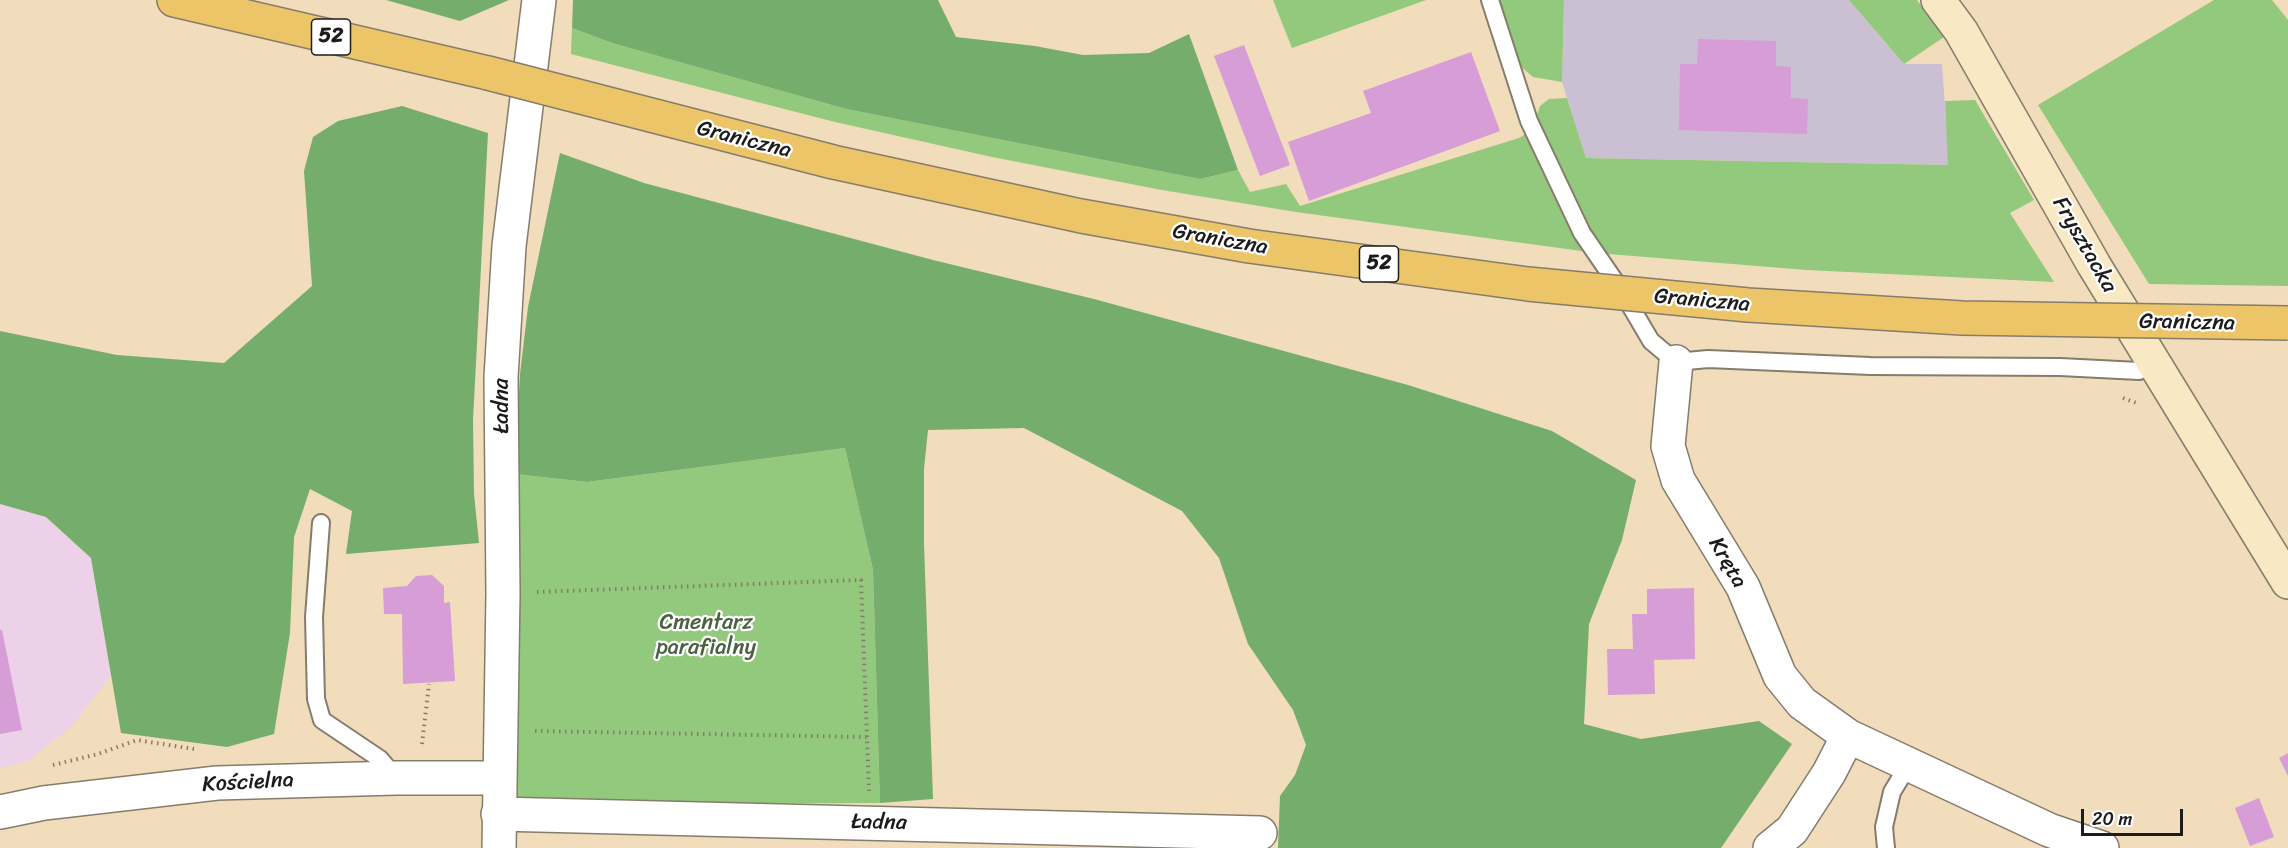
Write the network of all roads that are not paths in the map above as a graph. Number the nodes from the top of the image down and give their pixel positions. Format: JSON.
{"nodes":[{"id":1,"x":174,"y":0,"type":"edge"},
{"id":2,"x":539,"y":0,"type":"edge"},
{"id":3,"x":1490,"y":0,"type":"edge"},
{"id":4,"x":1938,"y":0,"type":"edge"},
{"id":5,"x":2288,"y":323,"type":"edge"},
{"id":6,"x":1676,"y":362,"type":"junction"},
{"id":7,"x":2155,"y":364,"type":"junction"},
{"id":8,"x":321,"y":523,"type":"dead end"},
{"id":9,"x":2288,"y":582,"type":"edge"},
{"id":10,"x":1848,"y":736,"type":"junction"},
{"id":11,"x":1909,"y":764,"type":"junction"},
{"id":12,"x":409,"y":778,"type":"junction"},
{"id":13,"x":498,"y":778,"type":"junction"},
{"id":14,"x":0,"y":812,"type":"edge"},
{"id":15,"x":498,"y":814,"type":"junction"},
{"id":16,"x":1260,"y":833,"type":"dead end"},
{"id":17,"x":499,"y":848,"type":"edge"},
{"id":18,"x":1770,"y":848,"type":"edge"},
{"id":19,"x":1886,"y":848,"type":"edge"},
{"id":20,"x":2102,"y":848,"type":"edge"}],
"edges":[{"from":1,"to":5,"type":"highway","name":"Graniczna","number":"52","bridge":true},
{"from":2,"to":13,"type":"street","name":"Ładna"},
{"from":3,"to":6,"type":"lane"},
{"from":4,"to":7,"type":"street","name":"Frysztacka"},
{"from":6,"to":7,"type":"lane"},
{"from":6,"to":10,"type":"street","name":"Kręta"},
{"from":7,"to":9,"type":"street","name":"Frysztacka"},
{"from":8,"to":12,"type":"lane"},
{"from":10,"to":11,"type":"street","name":"Kręta"},
{"from":10,"to":18,"type":"street"},
{"from":11,"to":19,"type":"lane"},
{"from":11,"to":20,"type":"street","name":"Kręta"},
{"from":12,"to":13,"type":"street","name":"Kościelna"},
{"from":12,"to":14,"type":"street","name":"Kościelna"},
{"from":13,"to":15,"type":"street","name":"Ładna"},
{"from":15,"to":16,"type":"street","name":"Ładna"},
{"from":15,"to":17,"type":"street","name":"Ładna"}]}
